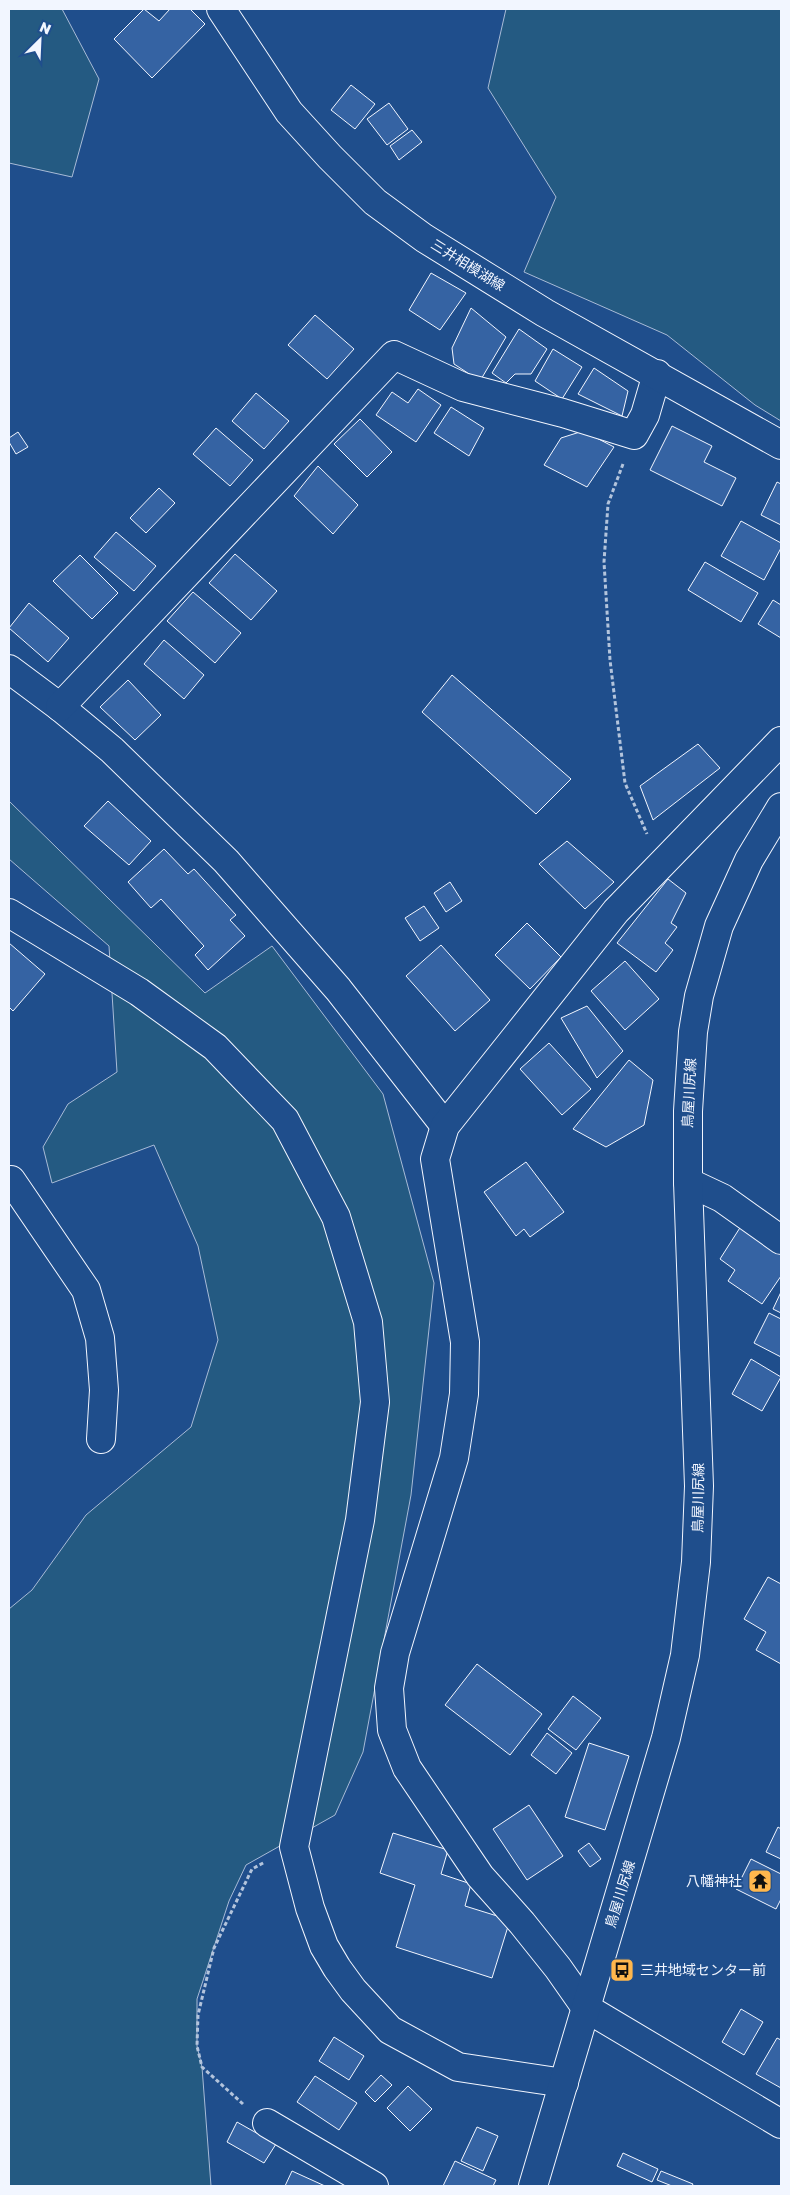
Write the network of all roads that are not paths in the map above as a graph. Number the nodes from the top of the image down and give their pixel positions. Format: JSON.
{"nodes":[{"id":1,"x":221,"y":9,"type":"edge"},
{"id":2,"x":657,"y":374,"type":"junction"},
{"id":3,"x":781,"y":445,"type":"edge"},
{"id":4,"x":9,"y":669,"type":"edge"},
{"id":5,"x":60,"y":707,"type":"junction"},
{"id":6,"x":781,"y":741,"type":"edge"},
{"id":7,"x":781,"y":807,"type":"edge"},
{"id":8,"x":9,"y":913,"type":"edge"},
{"id":9,"x":446,"y":1126,"type":"junction"},
{"id":10,"x":10,"y":1173,"type":"edge"},
{"id":11,"x":688,"y":1182,"type":"junction"},
{"id":12,"x":781,"y":1240,"type":"edge"},
{"id":13,"x":101,"y":1439,"type":"dead end"},
{"id":14,"x":586,"y":2008,"type":"junction"},
{"id":15,"x":564,"y":2082,"type":"junction"},
{"id":16,"x":267,"y":2123,"type":"road end"},
{"id":17,"x":781,"y":2124,"type":"edge"},
{"id":18,"x":374,"y":2186,"type":"edge"},
{"id":19,"x":534,"y":2186,"type":"edge"}],
"edges":[{"from":1,"to":2,"type":"street","name":"三井相模湖線"},
{"from":2,"to":3,"type":"street","name":"三井相模湖線"},
{"from":2,"to":5,"type":"street"},
{"from":4,"to":5,"type":"street"},
{"from":5,"to":9,"type":"street"},
{"from":6,"to":9,"type":"street"},
{"from":7,"to":11,"type":"street","name":"鳥屋川尻線"},
{"from":8,"to":15,"type":"street"},
{"from":9,"to":14,"type":"street"},
{"from":10,"to":13,"type":"street"},
{"from":11,"to":12,"type":"street"},
{"from":11,"to":14,"type":"street","name":"鳥屋川尻線"},
{"from":14,"to":15,"type":"street","name":"鳥屋川尻線"},
{"from":14,"to":17,"type":"street"},
{"from":15,"to":19,"type":"street","name":"鳥屋川尻線"},
{"from":16,"to":18,"type":"street"}]}
